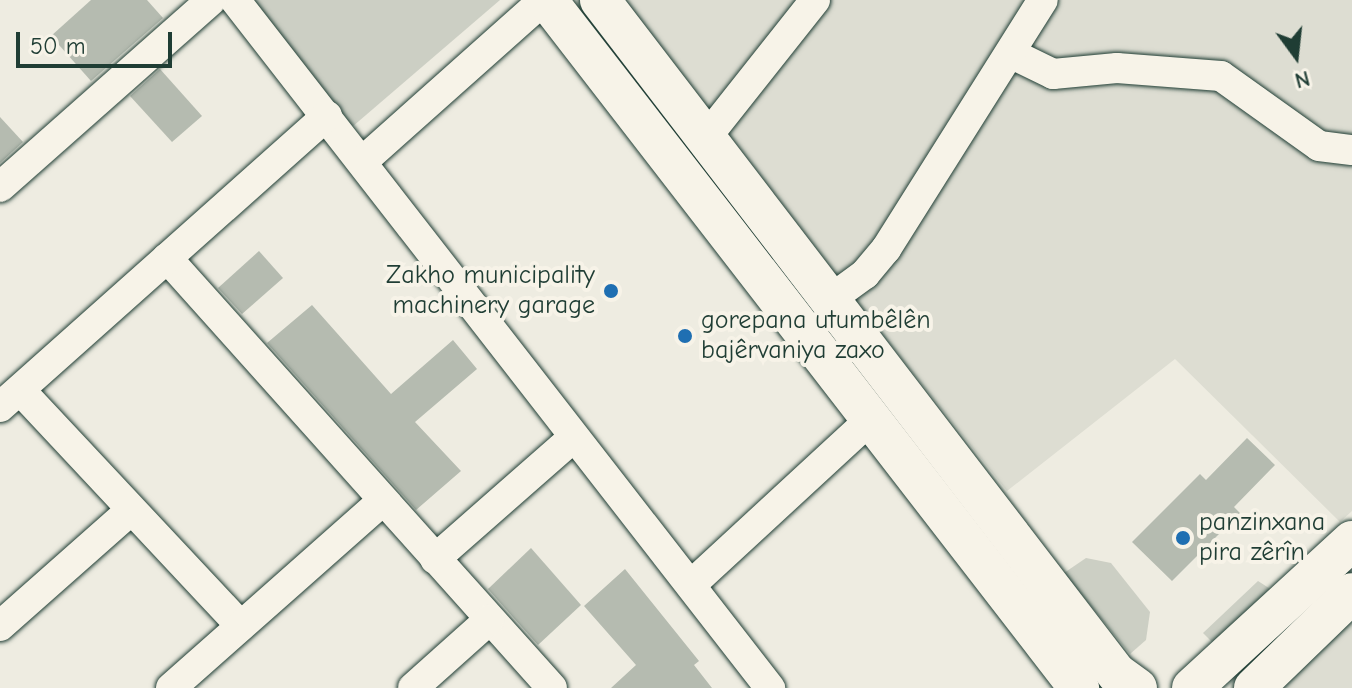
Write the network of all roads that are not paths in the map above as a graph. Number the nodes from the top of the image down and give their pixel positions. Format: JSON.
{"nodes":[{"id":1,"x":211,"y":0,"type":"edge"},
{"id":2,"x":235,"y":0,"type":"edge"},
{"id":3,"x":546,"y":0,"type":"edge"},
{"id":4,"x":815,"y":0,"type":"edge"},
{"id":5,"x":1043,"y":0,"type":"edge"},
{"id":6,"x":604,"y":2,"type":"edge"},
{"id":7,"x":1010,"y":53,"type":"junction"},
{"id":8,"x":327,"y":116,"type":"junction"},
{"id":9,"x":705,"y":139,"type":"junction"},
{"id":10,"x":1352,"y":150,"type":"edge"},
{"id":11,"x":363,"y":161,"type":"junction"},
{"id":12,"x":0,"y":187,"type":"edge"},
{"id":13,"x":167,"y":258,"type":"junction"},
{"id":14,"x":828,"y":301,"type":"junction"},
{"id":15,"x":10,"y":398,"type":"edge"},
{"id":16,"x":871,"y":419,"type":"junction"},
{"id":17,"x":574,"y":437,"type":"junction"},
{"id":18,"x":381,"y":502,"type":"junction"},
{"id":19,"x":130,"y":511,"type":"junction"},
{"id":20,"x":1352,"y":541,"type":"edge"},
{"id":21,"x":435,"y":559,"type":"junction"},
{"id":22,"x":692,"y":584,"type":"junction"},
{"id":23,"x":1352,"y":593,"type":"edge"},
{"id":24,"x":489,"y":620,"type":"junction"},
{"id":25,"x":0,"y":626,"type":"edge"},
{"id":26,"x":241,"y":626,"type":"junction"},
{"id":27,"x":177,"y":686,"type":"edge"},
{"id":28,"x":1134,"y":687,"type":"edge"},
{"id":29,"x":413,"y":688,"type":"edge"},
{"id":30,"x":552,"y":688,"type":"edge"},
{"id":31,"x":770,"y":688,"type":"edge"},
{"id":32,"x":1079,"y":688,"type":"edge"},
{"id":33,"x":1192,"y":688,"type":"edge"},
{"id":34,"x":1254,"y":688,"type":"edge"}],
"edges":[{"from":1,"to":12,"type":"street"},
{"from":2,"to":8,"type":"street"},
{"from":3,"to":11,"type":"street"},
{"from":3,"to":16,"type":"main road"},
{"from":4,"to":9,"type":"street"},
{"from":5,"to":7,"type":"street"},
{"from":6,"to":9,"type":"main road"},
{"from":7,"to":10,"type":"street"},
{"from":7,"to":14,"type":"street"},
{"from":8,"to":11,"type":"street"},
{"from":8,"to":13,"type":"street"},
{"from":9,"to":14,"type":"main road"},
{"from":11,"to":17,"type":"street"},
{"from":13,"to":15,"type":"street"},
{"from":13,"to":18,"type":"street"},
{"from":14,"to":28,"type":"main road"},
{"from":15,"to":19,"type":"street"},
{"from":16,"to":22,"type":"street"},
{"from":16,"to":32,"type":"main road"},
{"from":17,"to":21,"type":"street"},
{"from":17,"to":22,"type":"street"},
{"from":18,"to":21,"type":"street"},
{"from":18,"to":26,"type":"street"},
{"from":19,"to":25,"type":"street"},
{"from":19,"to":26,"type":"street"},
{"from":20,"to":33,"type":"main road"},
{"from":21,"to":24,"type":"street"},
{"from":22,"to":31,"type":"street"},
{"from":23,"to":34,"type":"main road"},
{"from":24,"to":29,"type":"street"},
{"from":24,"to":30,"type":"street"},
{"from":26,"to":27,"type":"street"}]}
